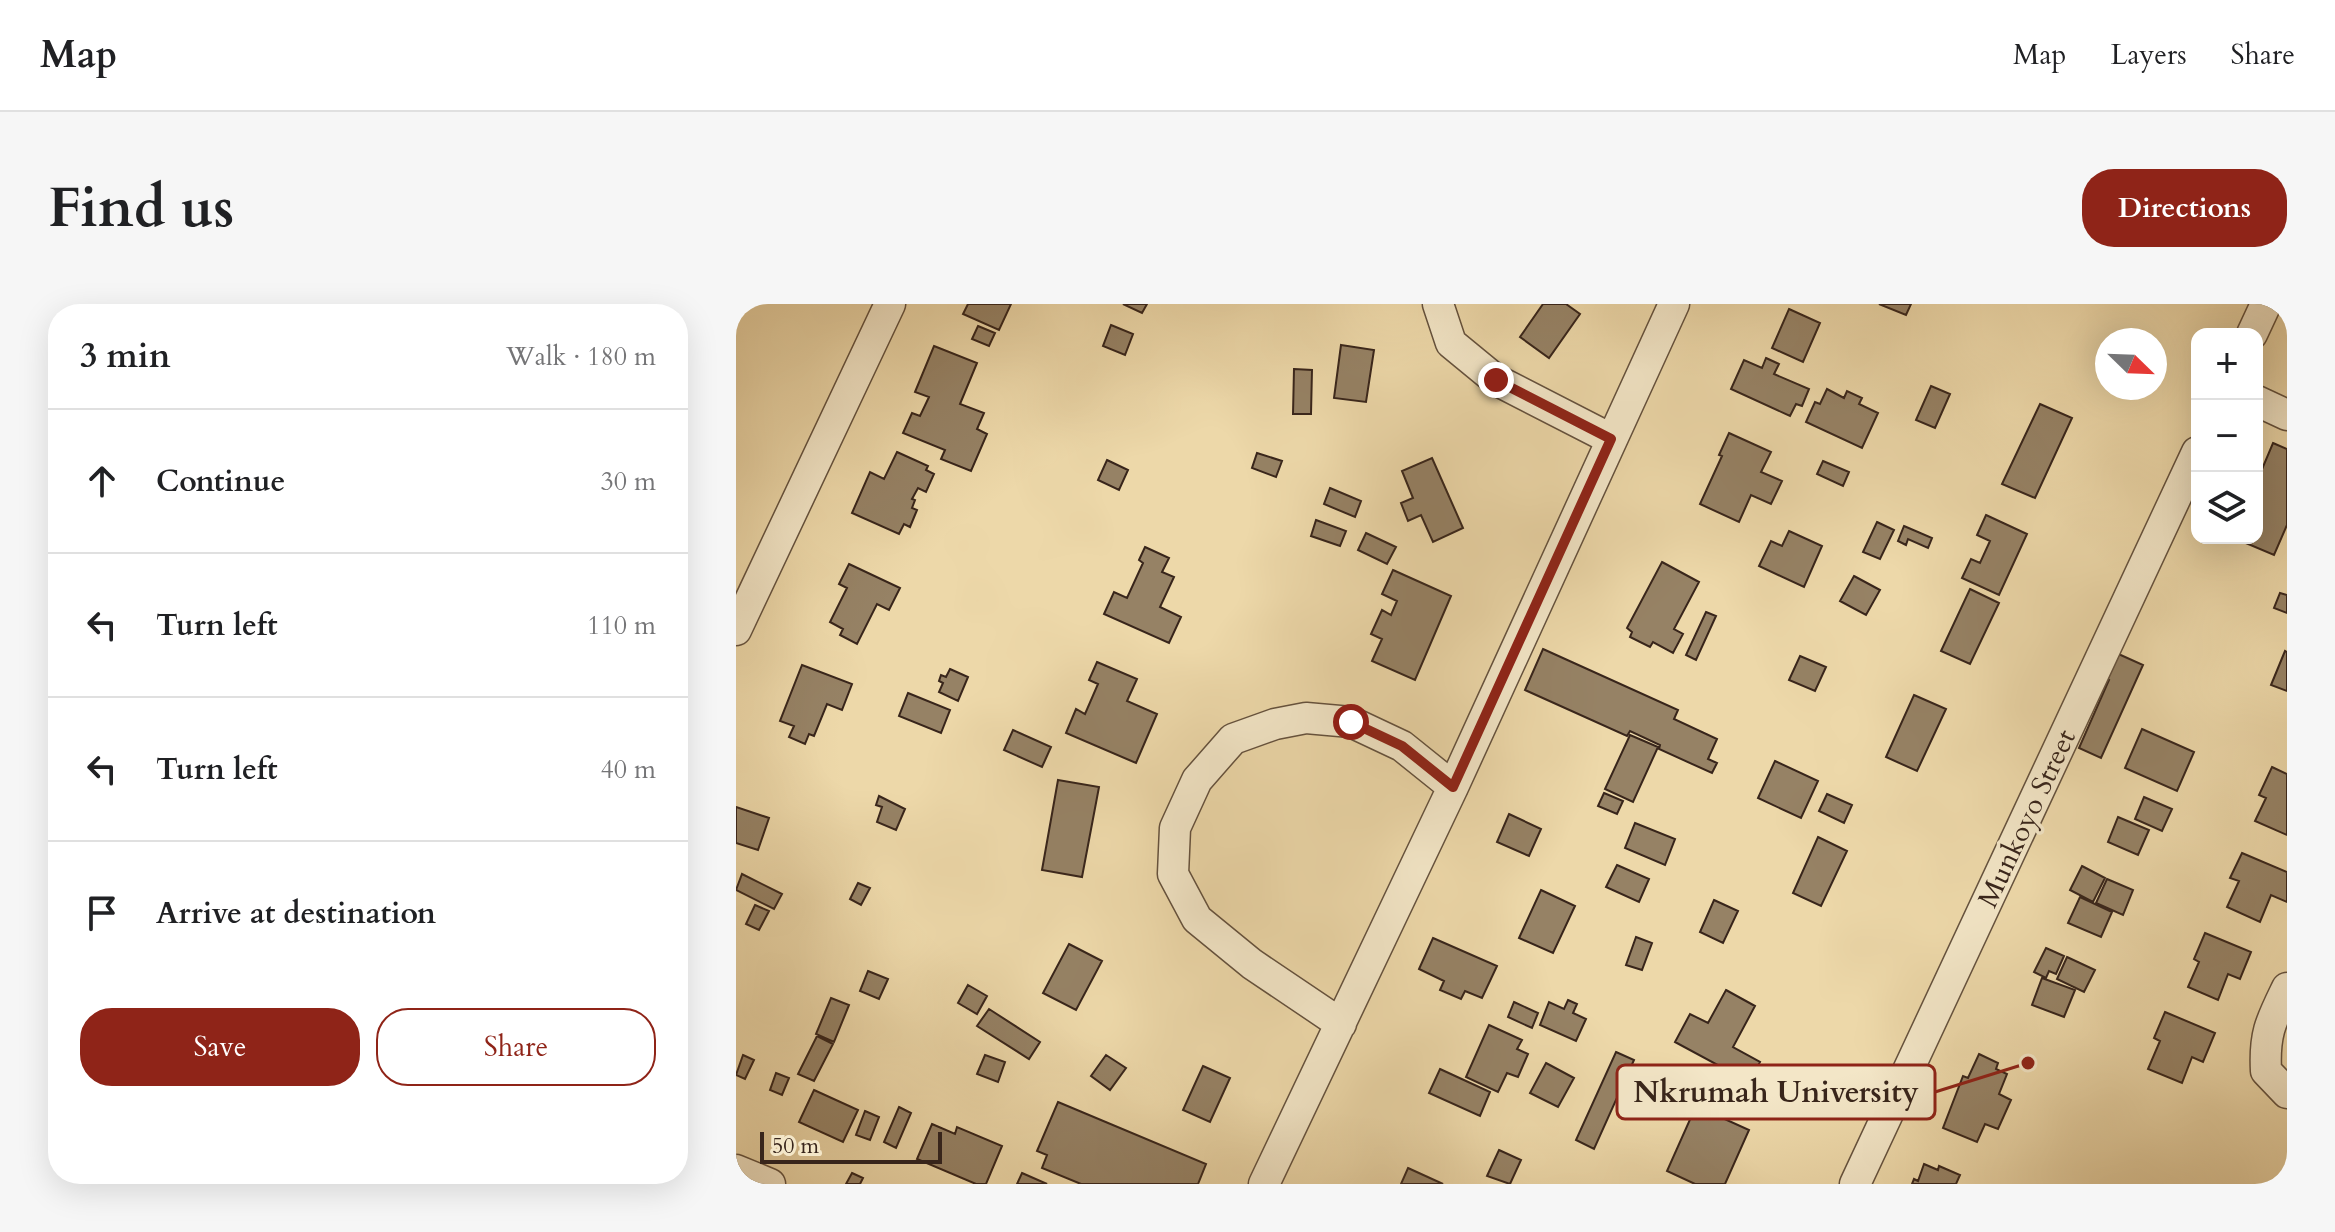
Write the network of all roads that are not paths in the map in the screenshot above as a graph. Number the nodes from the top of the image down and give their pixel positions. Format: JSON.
{"nodes":[{"id":1,"x":890,"y":304,"type":"edge"},
{"id":2,"x":1438,"y":304,"type":"edge"},
{"id":3,"x":1674,"y":304,"type":"edge"},
{"id":4,"x":2266,"y":304,"type":"edge"},
{"id":5,"x":2255,"y":328,"type":"edge"},
{"id":6,"x":2263,"y":404,"type":"edge"},
{"id":7,"x":2287,"y":415,"type":"edge"},
{"id":8,"x":1611,"y":439,"type":"junction"},
{"id":9,"x":2191,"y":465,"type":"edge"},
{"id":10,"x":736,"y":630,"type":"edge"},
{"id":11,"x":1453,"y":787,"type":"junction"},
{"id":12,"x":2287,"y":988,"type":"edge"},
{"id":13,"x":1341,"y":1024,"type":"junction"},
{"id":14,"x":2287,"y":1093,"type":"edge"},
{"id":15,"x":736,"y":1170,"type":"edge"},
{"id":16,"x":770,"y":1184,"type":"edge"},
{"id":17,"x":1264,"y":1184,"type":"edge"},
{"id":18,"x":1855,"y":1184,"type":"edge"}],
"edges":[{"from":1,"to":10,"type":"street"},
{"from":2,"to":8,"type":"street"},
{"from":3,"to":8,"type":"street"},
{"from":4,"to":5,"type":"street"},
{"from":6,"to":7,"type":"street"},
{"from":8,"to":11,"type":"street"},
{"from":9,"to":18,"type":"street","name":"Munkoyo Street"},
{"from":11,"to":13,"type":"street"},
{"from":11,"to":13,"type":"street"},
{"from":12,"to":14,"type":"street"},
{"from":13,"to":17,"type":"street"},
{"from":15,"to":16,"type":"street"}]}
